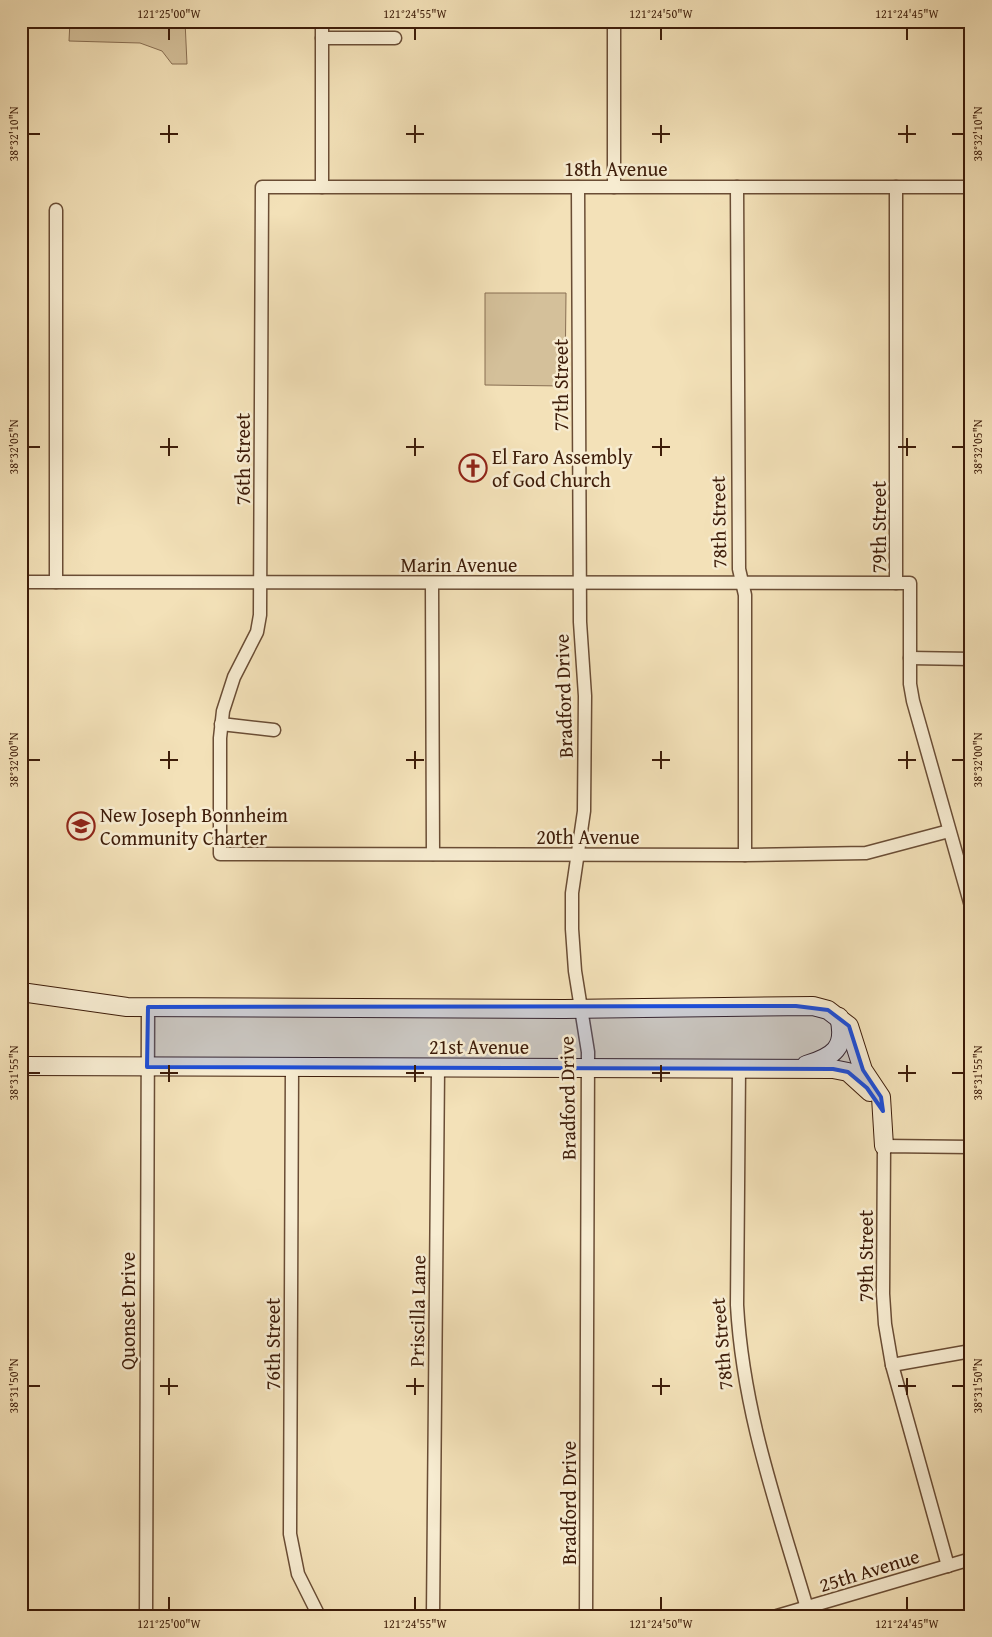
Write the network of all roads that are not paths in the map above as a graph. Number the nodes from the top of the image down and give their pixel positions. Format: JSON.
{"nodes":[{"id":1,"x":322,"y":21,"type":"edge"},
{"id":2,"x":614,"y":21,"type":"edge"},
{"id":3,"x":322,"y":38,"type":"junction"},
{"id":4,"x":395,"y":38,"type":"dead end"},
{"id":5,"x":262,"y":187,"type":"joint"},
{"id":6,"x":322,"y":187,"type":"junction"},
{"id":7,"x":578,"y":187,"type":"junction"},
{"id":8,"x":614,"y":187,"type":"junction"},
{"id":9,"x":737,"y":187,"type":"junction"},
{"id":10,"x":896,"y":187,"type":"junction"},
{"id":11,"x":971,"y":187,"type":"edge"},
{"id":12,"x":56,"y":210,"type":"dead end"},
{"id":13,"x":21,"y":582,"type":"edge"},
{"id":14,"x":56,"y":582,"type":"junction"},
{"id":15,"x":260,"y":582,"type":"junction"},
{"id":16,"x":432,"y":583,"type":"junction"},
{"id":17,"x":579,"y":583,"type":"junction"},
{"id":18,"x":742,"y":583,"type":"junction"},
{"id":19,"x":896,"y":583,"type":"junction"},
{"id":20,"x":910,"y":658,"type":"junction"},
{"id":21,"x":971,"y":659,"type":"edge"},
{"id":22,"x":221,"y":724,"type":"junction"},
{"id":23,"x":274,"y":730,"type":"dead end"},
{"id":24,"x":949,"y":831,"type":"junction"},
{"id":25,"x":223,"y":854,"type":"joint"},
{"id":26,"x":433,"y":854,"type":"junction"},
{"id":27,"x":577,"y":855,"type":"junction"},
{"id":28,"x":745,"y":855,"type":"junction"},
{"id":29,"x":971,"y":906,"type":"edge"},
{"id":30,"x":21,"y":992,"type":"edge"},
{"id":31,"x":148,"y":1007,"type":"junction"},
{"id":32,"x":580,"y":1008,"type":"junction"},
{"id":33,"x":838,"y":1016,"type":"junction"},
{"id":34,"x":21,"y":1066,"type":"edge"},
{"id":35,"x":147,"y":1067,"type":"junction"},
{"id":36,"x":292,"y":1067,"type":"junction"},
{"id":37,"x":438,"y":1068,"type":"junction"},
{"id":38,"x":587,"y":1068,"type":"junction"},
{"id":39,"x":739,"y":1068,"type":"junction"},
{"id":40,"x":796,"y":1069,"type":"junction"},
{"id":41,"x":883,"y":1111,"type":"junction"},
{"id":42,"x":884,"y":1146,"type":"junction"},
{"id":43,"x":971,"y":1147,"type":"edge"},
{"id":44,"x":971,"y":1351,"type":"edge"},
{"id":45,"x":892,"y":1365,"type":"junction"},
{"id":46,"x":971,"y":1559,"type":"edge"},
{"id":47,"x":948,"y":1566,"type":"junction"},
{"id":48,"x":807,"y":1608,"type":"junction"},
{"id":49,"x":146,"y":1616,"type":"edge"},
{"id":50,"x":319,"y":1616,"type":"edge"},
{"id":51,"x":433,"y":1616,"type":"edge"},
{"id":52,"x":586,"y":1616,"type":"edge"},
{"id":53,"x":777,"y":1616,"type":"edge"}],
"edges":[{"from":1,"to":3,"type":"street"},
{"from":2,"to":8,"type":"street"},
{"from":3,"to":4,"type":"street"},
{"from":3,"to":6,"type":"street"},
{"from":5,"to":6,"type":"street","name":"18th Avenue"},
{"from":5,"to":15,"type":"street","name":"76th Street"},
{"from":6,"to":7,"type":"street","name":"18th Avenue"},
{"from":7,"to":8,"type":"street","name":"18th Avenue"},
{"from":7,"to":17,"type":"street","name":"77th Street"},
{"from":8,"to":9,"type":"street","name":"18th Avenue"},
{"from":9,"to":10,"type":"street","name":"18th Avenue"},
{"from":9,"to":18,"type":"street","name":"78th Street"},
{"from":10,"to":11,"type":"street","name":"18th Avenue"},
{"from":10,"to":19,"type":"street","name":"79th Street"},
{"from":12,"to":14,"type":"street"},
{"from":13,"to":14,"type":"street","name":"Marin Avenue"},
{"from":14,"to":15,"type":"street","name":"Marin Avenue"},
{"from":15,"to":16,"type":"street","name":"Marin Avenue"},
{"from":15,"to":22,"type":"street","name":"76th Street"},
{"from":16,"to":17,"type":"street","name":"Marin Avenue"},
{"from":16,"to":26,"type":"street"},
{"from":17,"to":18,"type":"street","name":"Marin Avenue"},
{"from":17,"to":27,"type":"street","name":"Bradford Drive"},
{"from":18,"to":19,"type":"street","name":"Marin Avenue"},
{"from":18,"to":28,"type":"street","name":"78th Street"},
{"from":19,"to":20,"type":"street","name":"79th Street"},
{"from":20,"to":21,"type":"street"},
{"from":20,"to":24,"type":"street","name":"79th Street"},
{"from":22,"to":23,"type":"street"},
{"from":22,"to":25,"type":"street","name":"76th Street"},
{"from":24,"to":28,"type":"street","name":"20th Avenue"},
{"from":24,"to":29,"type":"street","name":"79th Street"},
{"from":25,"to":26,"type":"street","name":"20th Avenue"},
{"from":26,"to":27,"type":"street","name":"20th Avenue"},
{"from":27,"to":28,"type":"street","name":"20th Avenue"},
{"from":27,"to":32,"type":"street","name":"Bradford Drive"},
{"from":30,"to":31,"type":"street","name":"21st Avenue"},
{"from":31,"to":32,"type":"street","name":"21st Avenue"},
{"from":31,"to":35,"type":"street","name":"Quonset Drive"},
{"from":32,"to":33,"type":"street","name":"21st Avenue"},
{"from":32,"to":38,"type":"street","name":"Bradford Drive"},
{"from":33,"to":40,"type":"street"},
{"from":33,"to":41,"type":"street"},
{"from":34,"to":35,"type":"street","name":"21st Avenue"},
{"from":35,"to":36,"type":"street","name":"21st Avenue"},
{"from":35,"to":49,"type":"street","name":"Quonset Drive"},
{"from":36,"to":37,"type":"street","name":"21st Avenue"},
{"from":36,"to":50,"type":"street","name":"76th Street"},
{"from":37,"to":38,"type":"street","name":"21st Avenue"},
{"from":37,"to":51,"type":"street","name":"Priscilla Lane"},
{"from":38,"to":39,"type":"street","name":"21st Avenue"},
{"from":38,"to":52,"type":"street","name":"Bradford Drive"},
{"from":39,"to":40,"type":"street","name":"21st Avenue"},
{"from":39,"to":48,"type":"street","name":"78th Street"},
{"from":40,"to":41,"type":"street","name":"21st Avenue"},
{"from":41,"to":42,"type":"street"},
{"from":42,"to":43,"type":"street"},
{"from":42,"to":45,"type":"street","name":"79th Street"},
{"from":44,"to":45,"type":"street"},
{"from":45,"to":47,"type":"street","name":"79th Street"},
{"from":46,"to":47,"type":"street","name":"25th Avenue"},
{"from":47,"to":48,"type":"street","name":"25th Avenue"},
{"from":48,"to":53,"type":"street","name":"25th Avenue"}]}
